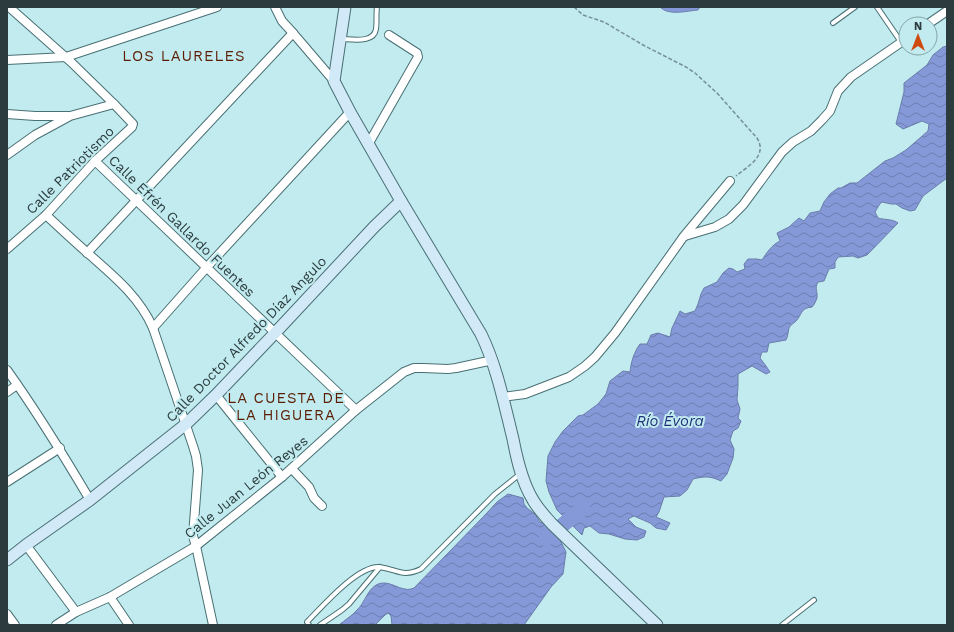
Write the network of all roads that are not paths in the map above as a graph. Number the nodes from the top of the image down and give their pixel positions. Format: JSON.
{"nodes":[{"id":1,"x":10,"y":7,"type":"edge"},
{"id":2,"x":217,"y":7,"type":"edge"},
{"id":3,"x":275,"y":7,"type":"edge"},
{"id":4,"x":344,"y":7,"type":"edge"},
{"id":5,"x":377,"y":7,"type":"edge"},
{"id":6,"x":855,"y":7,"type":"edge"},
{"id":7,"x":877,"y":7,"type":"edge"},
{"id":8,"x":947,"y":11,"type":"edge"},
{"id":9,"x":938,"y":17,"type":"edge"},
{"id":10,"x":833,"y":23,"type":"dead end"},
{"id":11,"x":294,"y":33,"type":"junction"},
{"id":12,"x":898,"y":33,"type":"edge"},
{"id":13,"x":389,"y":35,"type":"dead end"},
{"id":14,"x":340,"y":39,"type":"junction"},
{"id":15,"x":898,"y":45,"type":"edge"},
{"id":16,"x":66,"y":57,"type":"junction"},
{"id":17,"x":7,"y":60,"type":"edge"},
{"id":18,"x":334,"y":81,"type":"junction"},
{"id":19,"x":114,"y":104,"type":"junction"},
{"id":20,"x":350,"y":112,"type":"junction"},
{"id":21,"x":7,"y":114,"type":"edge"},
{"id":22,"x":70,"y":116,"type":"junction"},
{"id":23,"x":369,"y":143,"type":"junction"},
{"id":24,"x":7,"y":155,"type":"edge"},
{"id":25,"x":95,"y":161,"type":"junction"},
{"id":26,"x":730,"y":181,"type":"road end"},
{"id":27,"x":137,"y":200,"type":"junction"},
{"id":28,"x":402,"y":201,"type":"junction"},
{"id":29,"x":46,"y":215,"type":"junction"},
{"id":30,"x":684,"y":236,"type":"junction"},
{"id":31,"x":7,"y":248,"type":"edge"},
{"id":32,"x":87,"y":253,"type":"junction"},
{"id":33,"x":207,"y":267,"type":"junction"},
{"id":34,"x":153,"y":328,"type":"junction"},
{"id":35,"x":275,"y":333,"type":"junction"},
{"id":36,"x":493,"y":360,"type":"junction"},
{"id":37,"x":7,"y":370,"type":"edge"},
{"id":38,"x":17,"y":385,"type":"junction"},
{"id":39,"x":7,"y":392,"type":"edge"},
{"id":40,"x":216,"y":395,"type":"junction"},
{"id":41,"x":503,"y":397,"type":"junction"},
{"id":42,"x":356,"y":410,"type":"junction"},
{"id":43,"x":186,"y":424,"type":"junction"},
{"id":44,"x":60,"y":448,"type":"junction"},
{"id":45,"x":292,"y":469,"type":"junction"},
{"id":46,"x":521,"y":473,"type":"junction"},
{"id":47,"x":282,"y":477,"type":"junction"},
{"id":48,"x":7,"y":482,"type":"edge"},
{"id":49,"x":90,"y":500,"type":"junction"},
{"id":50,"x":322,"y":506,"type":"dead end"},
{"id":51,"x":26,"y":545,"type":"junction"},
{"id":52,"x":196,"y":546,"type":"junction"},
{"id":53,"x":7,"y":560,"type":"edge"},
{"id":54,"x":380,"y":567,"type":"junction"},
{"id":55,"x":110,"y":596,"type":"junction"},
{"id":56,"x":814,"y":600,"type":"dead end"},
{"id":57,"x":76,"y":612,"type":"junction"},
{"id":58,"x":7,"y":614,"type":"edge"},
{"id":59,"x":15,"y":625,"type":"edge"},
{"id":60,"x":56,"y":625,"type":"edge"},
{"id":61,"x":128,"y":625,"type":"edge"},
{"id":62,"x":213,"y":625,"type":"edge"},
{"id":63,"x":309,"y":625,"type":"edge"},
{"id":64,"x":320,"y":625,"type":"edge"},
{"id":65,"x":657,"y":625,"type":"edge"},
{"id":66,"x":782,"y":625,"type":"edge"}],
"edges":[{"from":1,"to":16,"type":"street"},
{"from":2,"to":16,"type":"street"},
{"from":3,"to":11,"type":"street"},
{"from":4,"to":14,"type":"street"},
{"from":5,"to":14,"type":"lane"},
{"from":6,"to":10,"type":"lane"},
{"from":7,"to":12,"type":"lane"},
{"from":8,"to":9,"type":"street"},
{"from":11,"to":18,"type":"street"},
{"from":11,"to":27,"type":"street"},
{"from":13,"to":23,"type":"street"},
{"from":14,"to":18,"type":"street"},
{"from":15,"to":30,"type":"street"},
{"from":16,"to":17,"type":"street"},
{"from":16,"to":19,"type":"street"},
{"from":18,"to":20,"type":"street"},
{"from":19,"to":22,"type":"street"},
{"from":19,"to":25,"type":"street","name":"Calle Patriotismo"},
{"from":20,"to":23,"type":"street"},
{"from":20,"to":33,"type":"street"},
{"from":21,"to":22,"type":"street"},
{"from":22,"to":24,"type":"street"},
{"from":23,"to":28,"type":"street"},
{"from":25,"to":27,"type":"street","name":"Calle Efrén Gallardo Fuentes"},
{"from":25,"to":29,"type":"street","name":"Calle Patriotismo"},
{"from":26,"to":30,"type":"street"},
{"from":27,"to":32,"type":"street"},
{"from":27,"to":33,"type":"street","name":"Calle Efrén Gallardo Fuentes"},
{"from":28,"to":35,"type":"street","name":"Calle Doctor Alfredo Díaz Angulo"},
{"from":28,"to":36,"type":"street"},
{"from":29,"to":31,"type":"street","name":"Calle Patriotismo"},
{"from":29,"to":32,"type":"street"},
{"from":30,"to":41,"type":"street"},
{"from":32,"to":34,"type":"street"},
{"from":33,"to":34,"type":"street"},
{"from":33,"to":35,"type":"street","name":"Calle Efrén Gallardo Fuentes"},
{"from":34,"to":43,"type":"street"},
{"from":35,"to":40,"type":"street","name":"Calle Doctor Alfredo Díaz Angulo"},
{"from":35,"to":42,"type":"street","name":"Calle Efrén Gallardo Fuentes"},
{"from":36,"to":41,"type":"street"},
{"from":36,"to":42,"type":"street","name":"Calle Juan León Reyes"},
{"from":37,"to":38,"type":"street"},
{"from":38,"to":39,"type":"street"},
{"from":38,"to":44,"type":"street"},
{"from":40,"to":43,"type":"street","name":"Calle Doctor Alfredo Díaz Angulo"},
{"from":40,"to":47,"type":"street"},
{"from":41,"to":46,"type":"street"},
{"from":42,"to":45,"type":"street","name":"Calle Juan León Reyes"},
{"from":43,"to":49,"type":"street","name":"Calle Doctor Alfredo Díaz Angulo"},
{"from":43,"to":52,"type":"street"},
{"from":44,"to":48,"type":"street"},
{"from":44,"to":49,"type":"street"},
{"from":45,"to":47,"type":"street","name":"Calle Juan León Reyes"},
{"from":45,"to":50,"type":"street"},
{"from":46,"to":54,"type":"lane"},
{"from":46,"to":65,"type":"street"},
{"from":47,"to":52,"type":"street","name":"Calle Juan León Reyes"},
{"from":49,"to":51,"type":"street","name":"Calle Doctor Alfredo Díaz Angulo"},
{"from":51,"to":53,"type":"street","name":"Calle Doctor Alfredo Díaz Angulo"},
{"from":51,"to":57,"type":"street"},
{"from":52,"to":55,"type":"street","name":"Calle Juan León Reyes"},
{"from":52,"to":62,"type":"street"},
{"from":54,"to":63,"type":"lane"},
{"from":54,"to":64,"type":"lane"},
{"from":55,"to":57,"type":"street","name":"Calle Juan León Reyes"},
{"from":55,"to":61,"type":"street"},
{"from":56,"to":66,"type":"lane"},
{"from":57,"to":60,"type":"street","name":"Calle Juan León Reyes"},
{"from":58,"to":59,"type":"street"}]}
